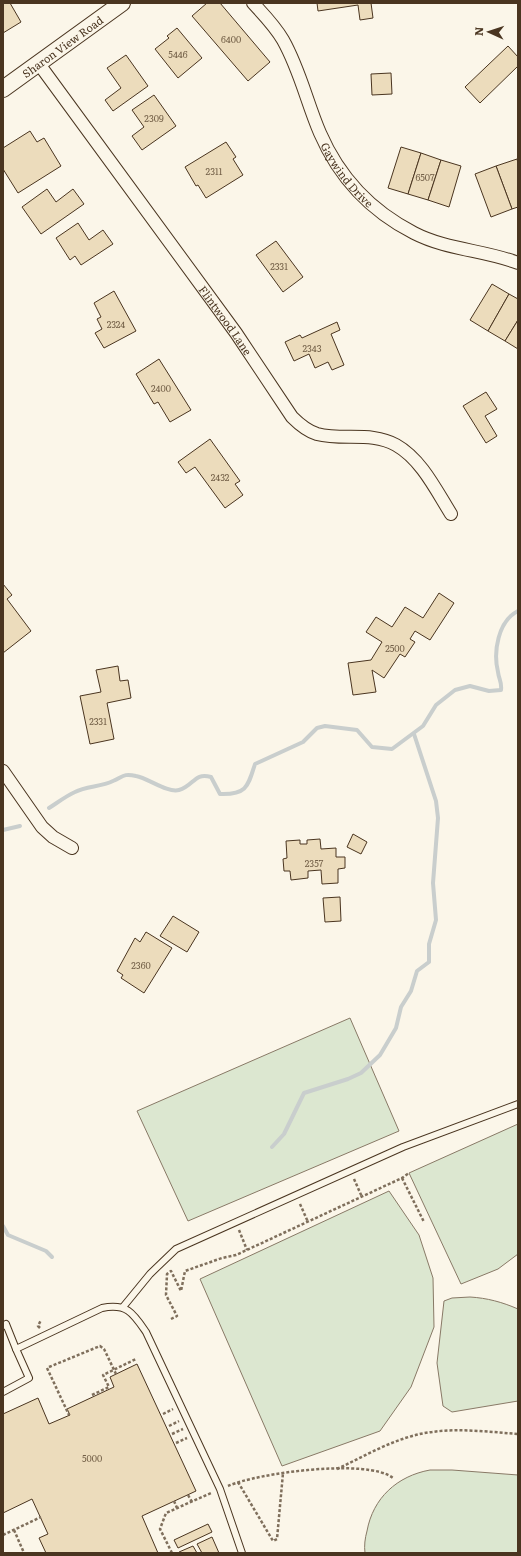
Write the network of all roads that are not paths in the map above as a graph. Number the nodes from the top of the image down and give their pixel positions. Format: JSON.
{"nodes":[{"id":1,"x":122,"y":3,"type":"edge"},
{"id":2,"x":253,"y":3,"type":"edge"},
{"id":3,"x":39,"y":64,"type":"junction"},
{"id":4,"x":3,"y":89,"type":"edge"},
{"id":5,"x":518,"y":263,"type":"edge"},
{"id":6,"x":451,"y":514,"type":"dead end"},
{"id":7,"x":3,"y":771,"type":"edge"},
{"id":8,"x":72,"y":848,"type":"dead end"},
{"id":9,"x":518,"y":1104,"type":"edge"},
{"id":10,"x":123,"y":1307,"type":"junction"},
{"id":11,"x":3,"y":1326,"type":"edge"},
{"id":12,"x":16,"y":1349,"type":"junction"},
{"id":13,"x":3,"y":1392,"type":"edge"},
{"id":14,"x":242,"y":1553,"type":"edge"}],
"edges":[{"from":1,"to":3,"type":"street","name":"Sharon View Road"},
{"from":2,"to":5,"type":"street","name":"Gaywind Drive"},
{"from":3,"to":4,"type":"street","name":"Sharon View Road"},
{"from":3,"to":6,"type":"street","name":"Flintwood Lane"},
{"from":7,"to":8,"type":"street"},
{"from":9,"to":10,"type":"lane"},
{"from":10,"to":12,"type":"lane"},
{"from":10,"to":14,"type":"lane"},
{"from":11,"to":12,"type":"lane"},
{"from":12,"to":13,"type":"lane"}]}
